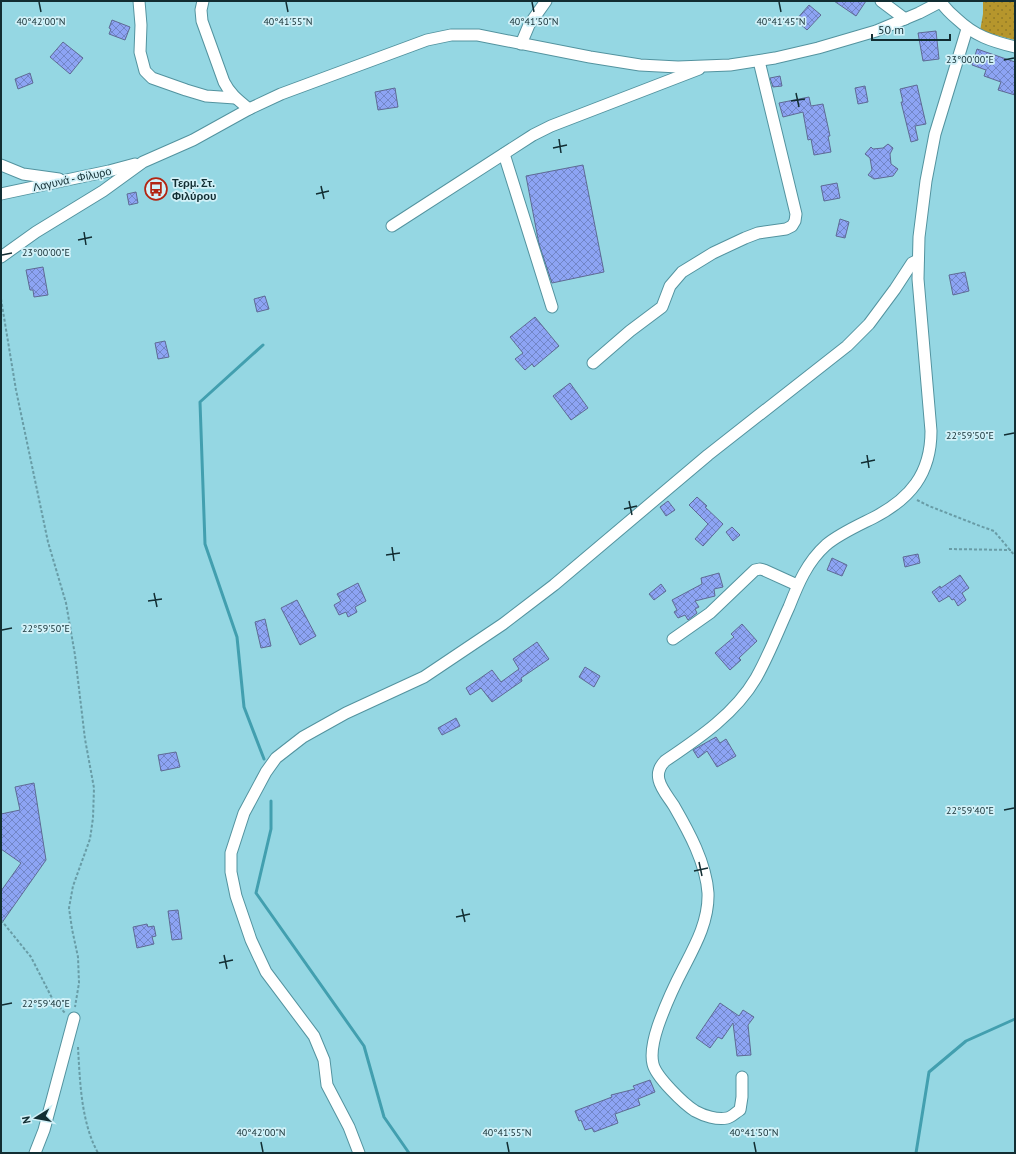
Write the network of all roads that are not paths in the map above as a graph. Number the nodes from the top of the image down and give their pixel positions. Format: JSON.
{"nodes":[{"id":1,"x":139,"y":1,"type":"edge"},
{"id":2,"x":203,"y":1,"type":"edge"},
{"id":3,"x":546,"y":1,"type":"edge"},
{"id":4,"x":881,"y":1,"type":"edge"},
{"id":5,"x":941,"y":1,"type":"edge"},
{"id":6,"x":905,"y":19,"type":"junction"},
{"id":7,"x":967,"y":29,"type":"junction"},
{"id":8,"x":521,"y":44,"type":"junction"},
{"id":9,"x":1015,"y":47,"type":"edge"},
{"id":10,"x":759,"y":61,"type":"junction"},
{"id":11,"x":707,"y":66,"type":"junction"},
{"id":12,"x":235,"y":98,"type":"junction"},
{"id":13,"x":249,"y":109,"type":"junction"},
{"id":14,"x":504,"y":154,"type":"junction"},
{"id":15,"x":143,"y":162,"type":"junction"},
{"id":16,"x":1,"y":165,"type":"edge"},
{"id":17,"x":67,"y":180,"type":"junction"},
{"id":18,"x":1,"y":194,"type":"edge"},
{"id":19,"x":392,"y":226,"type":"dead end"},
{"id":20,"x":1,"y":257,"type":"edge"},
{"id":21,"x":918,"y":260,"type":"junction"},
{"id":22,"x":552,"y":307,"type":"dead end"},
{"id":23,"x":593,"y":363,"type":"dead end"},
{"id":24,"x":797,"y":586,"type":"junction"},
{"id":25,"x":673,"y":639,"type":"dead end"},
{"id":26,"x":74,"y":1018,"type":"road end"},
{"id":27,"x":742,"y":1078,"type":"dead end"},
{"id":28,"x":35,"y":1153,"type":"edge"},
{"id":29,"x":359,"y":1153,"type":"edge"}],
"edges":[{"from":1,"to":12,"type":"street"},
{"from":2,"to":12,"type":"street"},
{"from":3,"to":8,"type":"street"},
{"from":4,"to":6,"type":"street"},
{"from":5,"to":6,"type":"street"},
{"from":5,"to":7,"type":"street"},
{"from":6,"to":10,"type":"street"},
{"from":7,"to":9,"type":"street"},
{"from":7,"to":21,"type":"street"},
{"from":8,"to":11,"type":"street"},
{"from":8,"to":13,"type":"street"},
{"from":10,"to":11,"type":"street"},
{"from":10,"to":23,"type":"street"},
{"from":11,"to":14,"type":"street"},
{"from":12,"to":13,"type":"street"},
{"from":13,"to":15,"type":"street"},
{"from":14,"to":19,"type":"street"},
{"from":14,"to":22,"type":"street"},
{"from":15,"to":17,"type":"street","name":"Λαγυνά - Φίλυρο"},
{"from":15,"to":20,"type":"street"},
{"from":16,"to":17,"type":"street"},
{"from":17,"to":18,"type":"street","name":"Λαγυνά - Φίλυρο"},
{"from":21,"to":24,"type":"street"},
{"from":21,"to":29,"type":"street"},
{"from":24,"to":25,"type":"street"},
{"from":24,"to":27,"type":"street"},
{"from":26,"to":28,"type":"street"}]}
